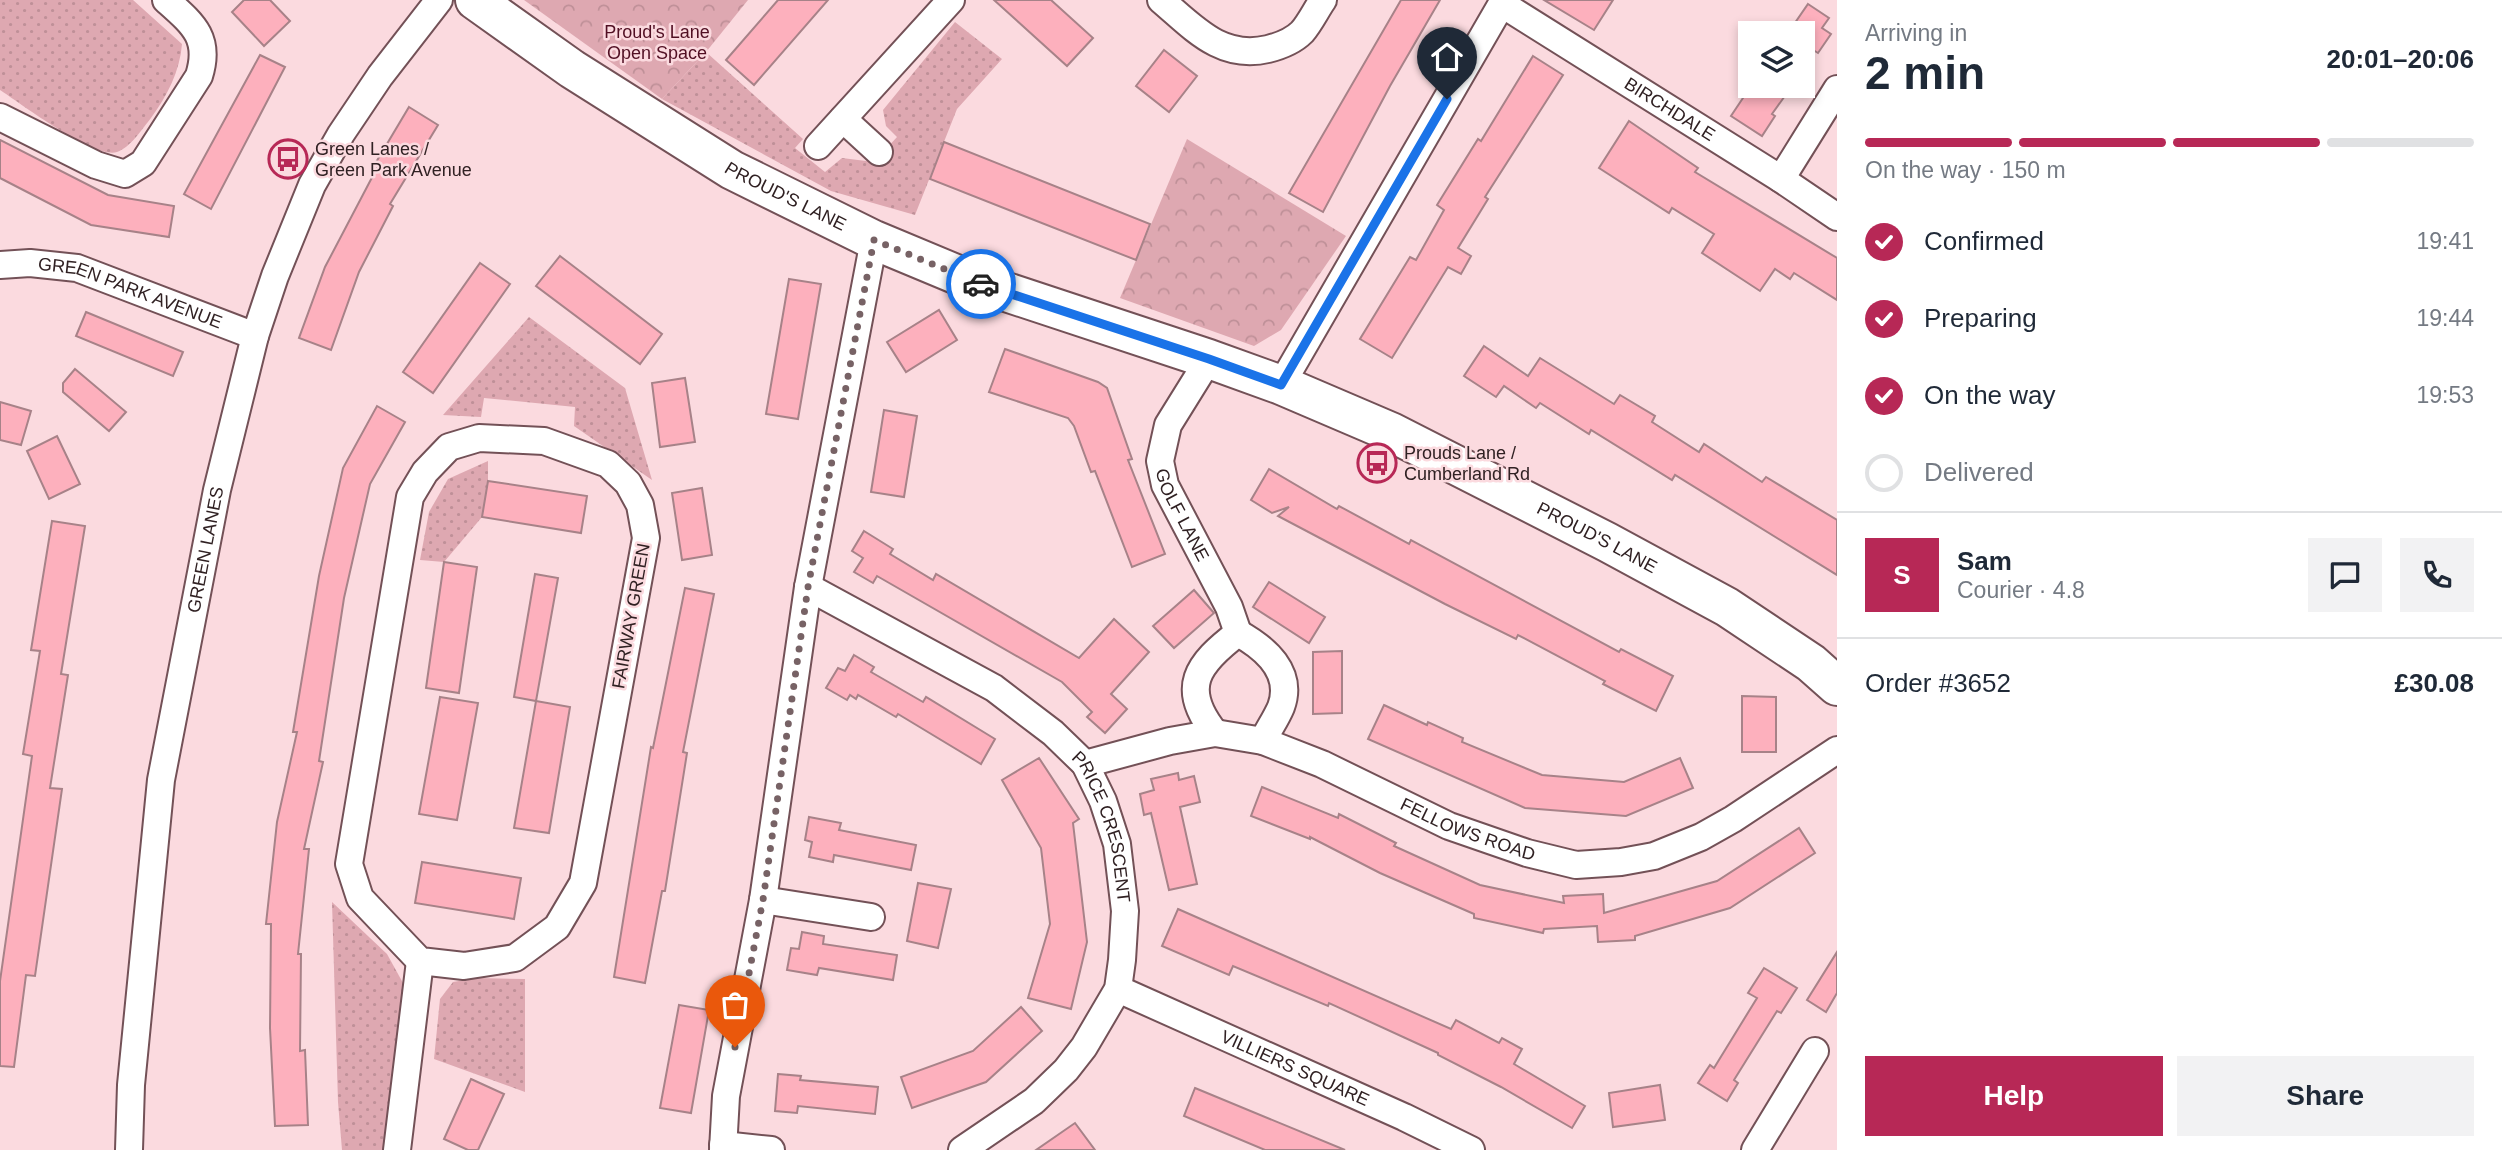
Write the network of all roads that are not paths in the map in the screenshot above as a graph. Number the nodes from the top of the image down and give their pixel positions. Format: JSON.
{"nodes":[{"id":1,"x":166,"y":0,"type":"edge"},
{"id":2,"x":439,"y":0,"type":"edge"},
{"id":3,"x":475,"y":0,"type":"edge"},
{"id":4,"x":951,"y":0,"type":"edge"},
{"id":5,"x":1161,"y":0,"type":"edge"},
{"id":6,"x":1323,"y":0,"type":"edge"},
{"id":7,"x":1503,"y":2,"type":"edge"},
{"id":8,"x":1837,"y":89,"type":"edge"},
{"id":9,"x":0,"y":117,"type":"edge"},
{"id":10,"x":843,"y":119,"type":"junction"},
{"id":11,"x":817,"y":146,"type":"dead end"},
{"id":12,"x":879,"y":152,"type":"dead end"},
{"id":13,"x":1781,"y":178,"type":"junction"},
{"id":14,"x":1837,"y":217,"type":"edge"},
{"id":15,"x":874,"y":240,"type":"junction"},
{"id":16,"x":0,"y":265,"type":"edge"},
{"id":17,"x":255,"y":337,"type":"junction"},
{"id":18,"x":1209,"y":359,"type":"junction"},
{"id":19,"x":1281,"y":385,"type":"junction"},
{"id":20,"x":808,"y":587,"type":"junction"},
{"id":21,"x":1238,"y":634,"type":"junction"},
{"id":22,"x":1837,"y":686,"type":"edge"},
{"id":23,"x":1215,"y":733,"type":"junction"},
{"id":24,"x":1263,"y":741,"type":"junction"},
{"id":25,"x":1837,"y":750,"type":"edge"},
{"id":26,"x":1085,"y":764,"type":"junction"},
{"id":27,"x":763,"y":900,"type":"junction"},
{"id":28,"x":872,"y":916,"type":"dead end"},
{"id":29,"x":421,"y":961,"type":"junction"},
{"id":30,"x":1118,"y":989,"type":"junction"},
{"id":31,"x":1815,"y":1051,"type":"dead end"},
{"id":32,"x":723,"y":1148,"type":"edge"},
{"id":33,"x":129,"y":1150,"type":"edge"},
{"id":34,"x":397,"y":1150,"type":"edge"},
{"id":35,"x":771,"y":1150,"type":"edge"},
{"id":36,"x":962,"y":1150,"type":"edge"},
{"id":37,"x":1471,"y":1150,"type":"edge"},
{"id":38,"x":1755,"y":1150,"type":"edge"}],
"edges":[{"from":1,"to":9,"type":"street"},
{"from":2,"to":17,"type":"street","name":"GREEN LANES"},
{"from":3,"to":15,"type":"street","name":"PROUD'S LANE"},
{"from":4,"to":10,"type":"street"},
{"from":5,"to":6,"type":"street"},
{"from":7,"to":13,"type":"street","name":"BIRCHDALE"},
{"from":7,"to":19,"type":"street"},
{"from":8,"to":13,"type":"street"},
{"from":10,"to":11,"type":"street"},
{"from":10,"to":12,"type":"street"},
{"from":13,"to":14,"type":"street","name":"BIRCHDALE"},
{"from":15,"to":18,"type":"street","name":"PROUD'S LANE"},
{"from":15,"to":20,"type":"street"},
{"from":16,"to":17,"type":"street","name":"GREEN PARK AVENUE"},
{"from":17,"to":33,"type":"street","name":"GREEN LANES"},
{"from":18,"to":19,"type":"street","name":"PROUD'S LANE"},
{"from":18,"to":21,"type":"street","name":"GOLF LANE"},
{"from":19,"to":22,"type":"street","name":"PROUD'S LANE"},
{"from":20,"to":26,"type":"street","name":"PRICE CRESCENT"},
{"from":20,"to":27,"type":"street"},
{"from":21,"to":23,"type":"street"},
{"from":21,"to":24,"type":"street"},
{"from":23,"to":24,"type":"street","name":"FELLOWS ROAD"},
{"from":23,"to":26,"type":"street","name":"FELLOWS ROAD"},
{"from":24,"to":25,"type":"street","name":"FELLOWS ROAD"},
{"from":26,"to":30,"type":"street","name":"PRICE CRESCENT"},
{"from":27,"to":28,"type":"street"},
{"from":27,"to":32,"type":"street"},
{"from":29,"to":29,"type":"street","name":"FAIRWAY GREEN"},
{"from":29,"to":34,"type":"street"},
{"from":30,"to":36,"type":"street","name":"PRICE CRESCENT"},
{"from":30,"to":37,"type":"street","name":"VILLIERS SQUARE"},
{"from":31,"to":38,"type":"street"},
{"from":32,"to":35,"type":"street"}]}
